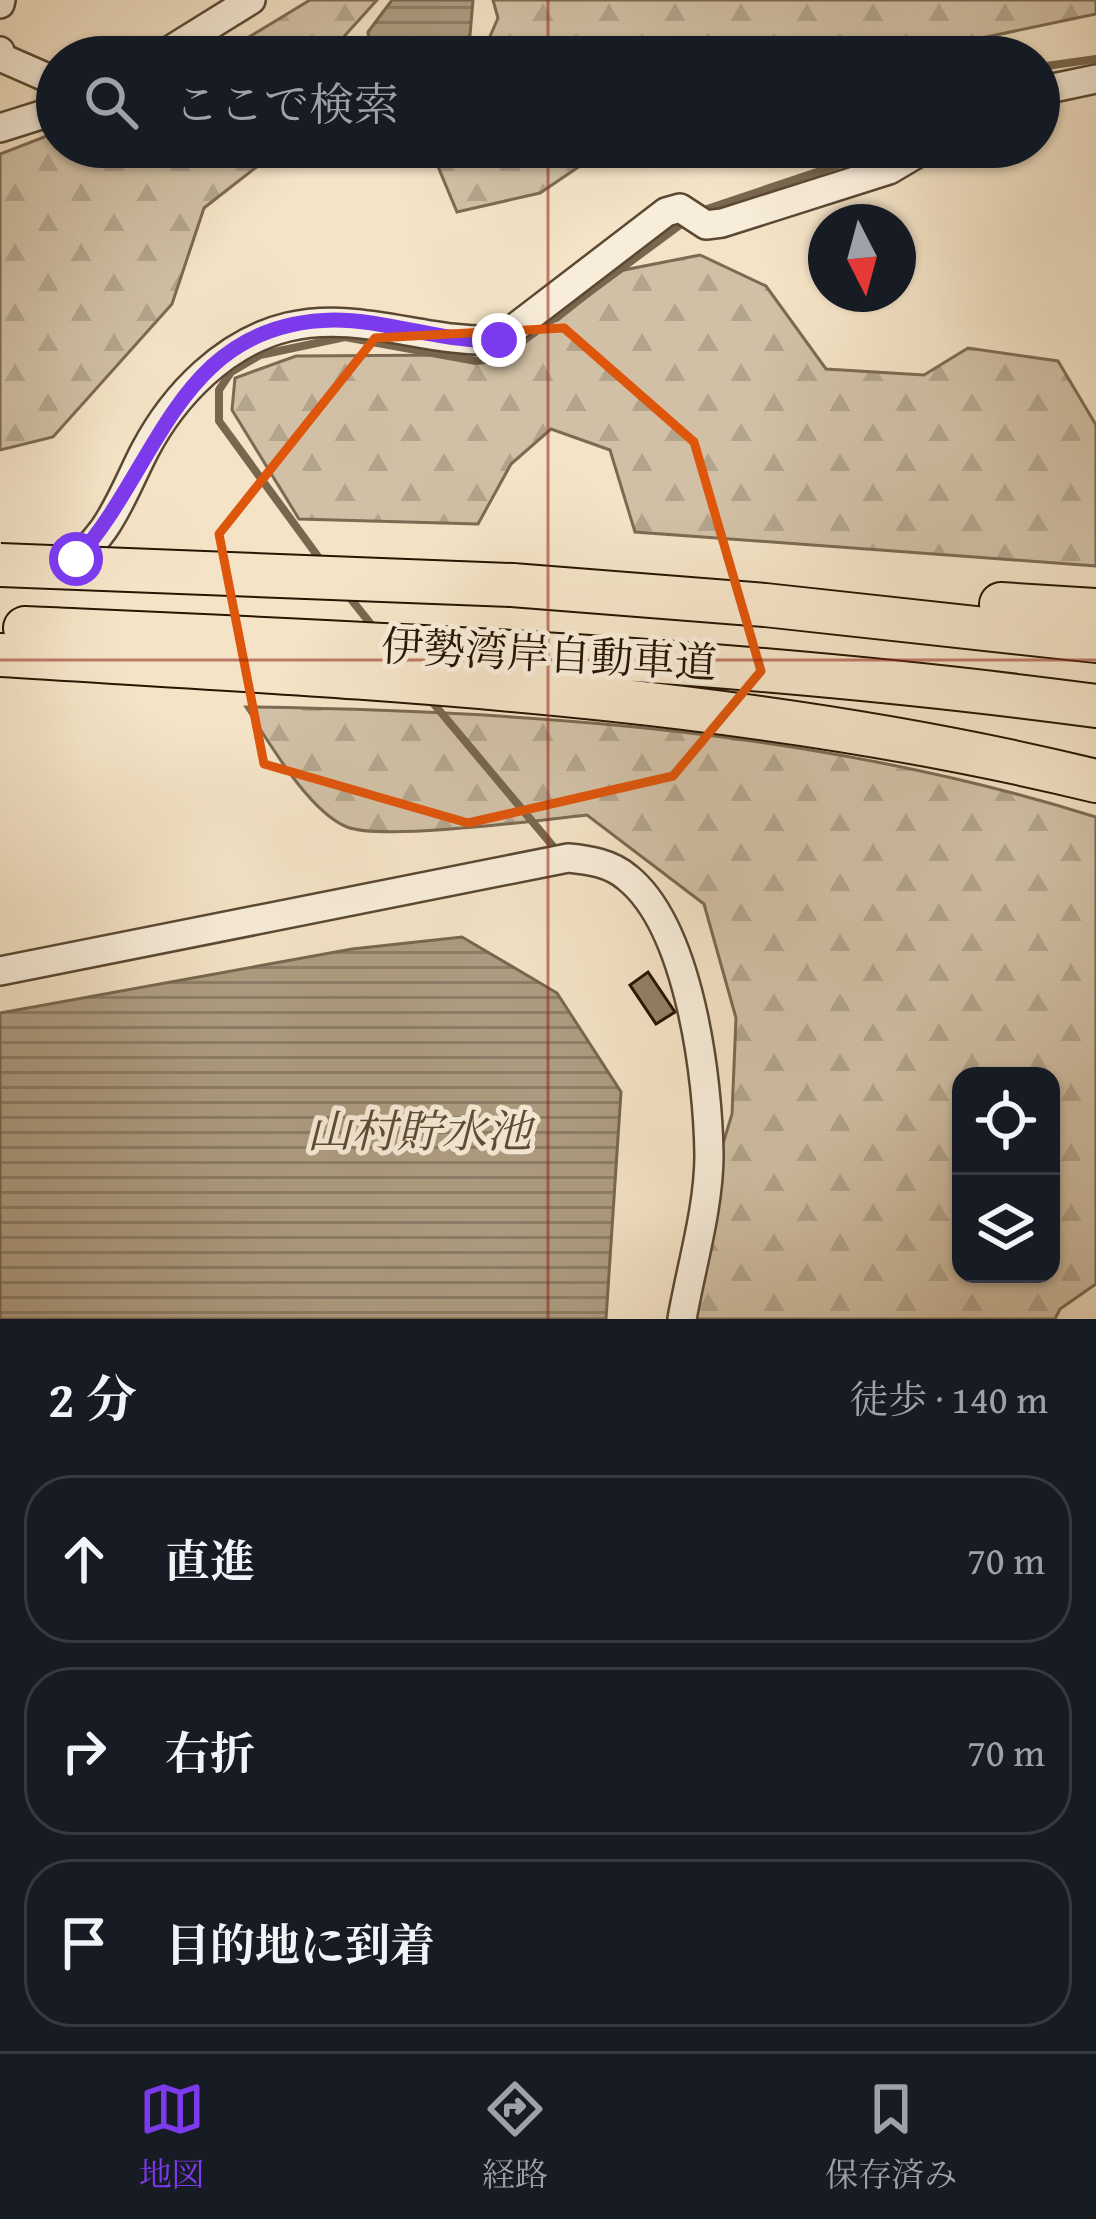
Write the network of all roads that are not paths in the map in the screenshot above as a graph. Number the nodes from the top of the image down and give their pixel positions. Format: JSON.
{"nodes":[{"id":1,"x":250,"y":0,"type":"edge"},
{"id":2,"x":192,"y":36,"type":"edge"},
{"id":3,"x":0,"y":54,"type":"edge"},
{"id":4,"x":36,"y":72,"type":"edge"},
{"id":5,"x":0,"y":77,"type":"edge"},
{"id":6,"x":1096,"y":79,"type":"edge"},
{"id":7,"x":1060,"y":87,"type":"edge"},
{"id":8,"x":36,"y":117,"type":"edge"},
{"id":9,"x":0,"y":128,"type":"edge"},
{"id":10,"x":893,"y":168,"type":"edge"},
{"id":11,"x":0,"y":565,"type":"edge"},
{"id":12,"x":0,"y":578,"type":"edge"},
{"id":13,"x":1096,"y":610,"type":"edge"},
{"id":14,"x":931,"y":611,"type":"junction"},
{"id":15,"x":0,"y":627,"type":"edge"},
{"id":16,"x":1096,"y":641,"type":"edge"},
{"id":17,"x":0,"y":655,"type":"edge"},
{"id":18,"x":515,"y":669,"type":"junction"},
{"id":19,"x":1096,"y":706,"type":"edge"},
{"id":20,"x":1096,"y":781,"type":"edge"},
{"id":21,"x":0,"y":971,"type":"edge"},
{"id":22,"x":682,"y":1319,"type":"edge"}],
"edges":[{"from":1,"to":2,"type":"street"},
{"from":3,"to":4,"type":"street"},
{"from":3,"to":5,"type":"street"},
{"from":6,"to":7,"type":"street"},
{"from":8,"to":9,"type":"street"},
{"from":10,"to":12,"type":"street"},
{"from":11,"to":14,"type":"highway","name":"伊勢湾岸自動車道","bridge":true},
{"from":13,"to":14,"type":"highway"},
{"from":14,"to":16,"type":"highway","name":"伊勢湾岸自動車道"},
{"from":15,"to":18,"type":"highway","name":"伊勢湾岸自動車道"},
{"from":17,"to":18,"type":"highway"},
{"from":18,"to":19,"type":"highway","name":"伊勢湾岸自動車道"},
{"from":18,"to":20,"type":"highway"},
{"from":21,"to":22,"type":"street"}]}
